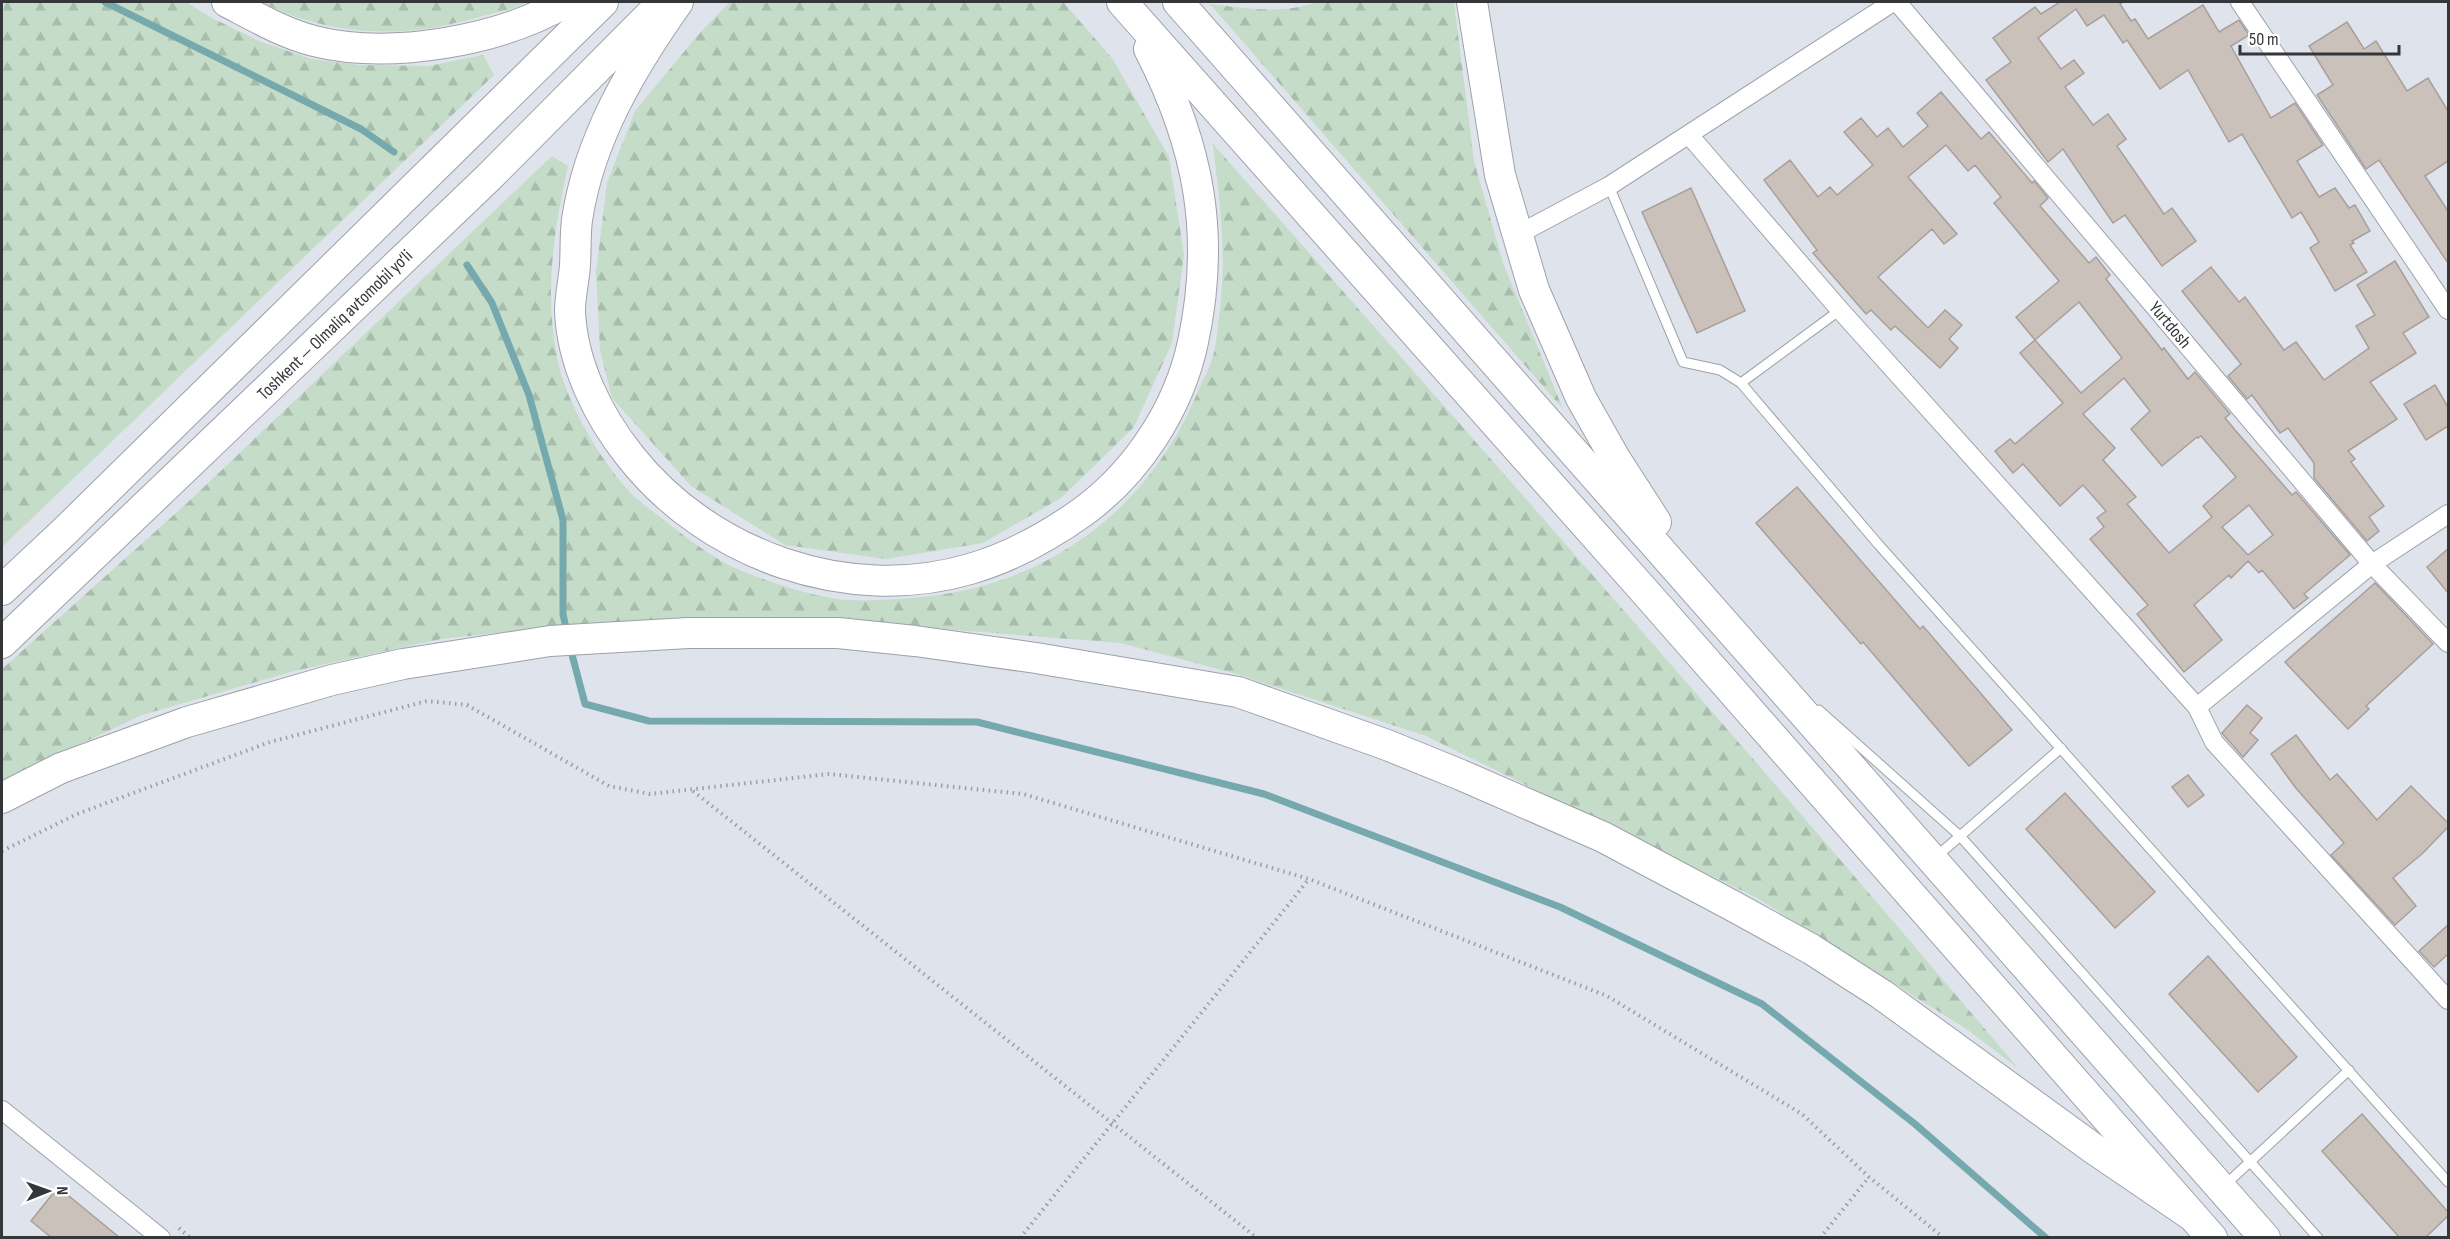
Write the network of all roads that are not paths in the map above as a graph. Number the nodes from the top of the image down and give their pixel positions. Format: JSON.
{"nodes":[{"id":1,"x":227,"y":2,"type":"edge"},
{"id":2,"x":566,"y":2,"type":"edge"},
{"id":3,"x":603,"y":2,"type":"edge"},
{"id":4,"x":663,"y":2,"type":"edge"},
{"id":5,"x":678,"y":2,"type":"edge"},
{"id":6,"x":1120,"y":2,"type":"edge"},
{"id":7,"x":1178,"y":2,"type":"edge"},
{"id":8,"x":1472,"y":2,"type":"edge"},
{"id":9,"x":1895,"y":2,"type":"edge"},
{"id":10,"x":2240,"y":2,"type":"edge"},
{"id":11,"x":1689,"y":135,"type":"junction"},
{"id":12,"x":1609,"y":186,"type":"junction"},
{"id":13,"x":1517,"y":235,"type":"junction"},
{"id":14,"x":1840,"y":310,"type":"junction"},
{"id":15,"x":2448,"y":310,"type":"edge"},
{"id":16,"x":1741,"y":383,"type":"junction"},
{"id":17,"x":2448,"y":514,"type":"edge"},
{"id":18,"x":2372,"y":564,"type":"junction"},
{"id":19,"x":2,"y":590,"type":"edge"},
{"id":20,"x":1735,"y":635,"type":"junction"},
{"id":21,"x":2,"y":643,"type":"edge"},
{"id":22,"x":2448,"y":643,"type":"edge"},
{"id":23,"x":1796,"y":689,"type":"dead end"},
{"id":24,"x":1813,"y":705,"type":"dead end"},
{"id":25,"x":2197,"y":707,"type":"junction"},
{"id":26,"x":2061,"y":748,"type":"junction"},
{"id":27,"x":2,"y":798,"type":"edge"},
{"id":28,"x":1960,"y":836,"type":"junction"},
{"id":29,"x":1933,"y":860,"type":"junction"},
{"id":30,"x":2448,"y":1000,"type":"edge"},
{"id":31,"x":2349,"y":1070,"type":"junction"},
{"id":32,"x":2,"y":1110,"type":"edge"},
{"id":33,"x":2250,"y":1162,"type":"junction"},
{"id":34,"x":2448,"y":1182,"type":"edge"},
{"id":35,"x":2222,"y":1188,"type":"junction"},
{"id":36,"x":2191,"y":1215,"type":"junction"},
{"id":37,"x":161,"y":1238,"type":"edge"},
{"id":38,"x":2212,"y":1238,"type":"edge"},
{"id":39,"x":2265,"y":1238,"type":"edge"},
{"id":40,"x":2318,"y":1238,"type":"edge"}],
"edges":[{"from":1,"to":2,"type":"highway"},
{"from":3,"to":19,"type":"highway"},
{"from":4,"to":21,"type":"highway","name":"Toshkent — Olmaliq avtomobil yo‘li"},
{"from":5,"to":6,"type":"highway"},
{"from":6,"to":36,"type":"highway"},
{"from":7,"to":20,"type":"highway"},
{"from":8,"to":13,"type":"highway"},
{"from":9,"to":11,"type":"street"},
{"from":9,"to":18,"type":"street","name":"Yurtdosh"},
{"from":10,"to":15,"type":"street"},
{"from":11,"to":12,"type":"street"},
{"from":11,"to":14,"type":"street"},
{"from":12,"to":13,"type":"street"},
{"from":12,"to":16,"type":"lane"},
{"from":13,"to":20,"type":"highway"},
{"from":14,"to":16,"type":"lane"},
{"from":14,"to":25,"type":"street"},
{"from":16,"to":26,"type":"lane"},
{"from":17,"to":18,"type":"street"},
{"from":18,"to":22,"type":"street","name":"Yurtdosh"},
{"from":18,"to":25,"type":"street"},
{"from":20,"to":23,"type":"lane"},
{"from":20,"to":29,"type":"highway"},
{"from":24,"to":28,"type":"lane"},
{"from":25,"to":30,"type":"street"},
{"from":26,"to":28,"type":"lane"},
{"from":26,"to":31,"type":"lane"},
{"from":27,"to":36,"type":"highway"},
{"from":28,"to":29,"type":"lane"},
{"from":28,"to":33,"type":"lane"},
{"from":29,"to":35,"type":"highway"},
{"from":31,"to":33,"type":"lane"},
{"from":31,"to":34,"type":"lane"},
{"from":32,"to":37,"type":"street"},
{"from":33,"to":35,"type":"lane"},
{"from":33,"to":40,"type":"lane"},
{"from":35,"to":39,"type":"highway"},
{"from":36,"to":38,"type":"highway"}]}
